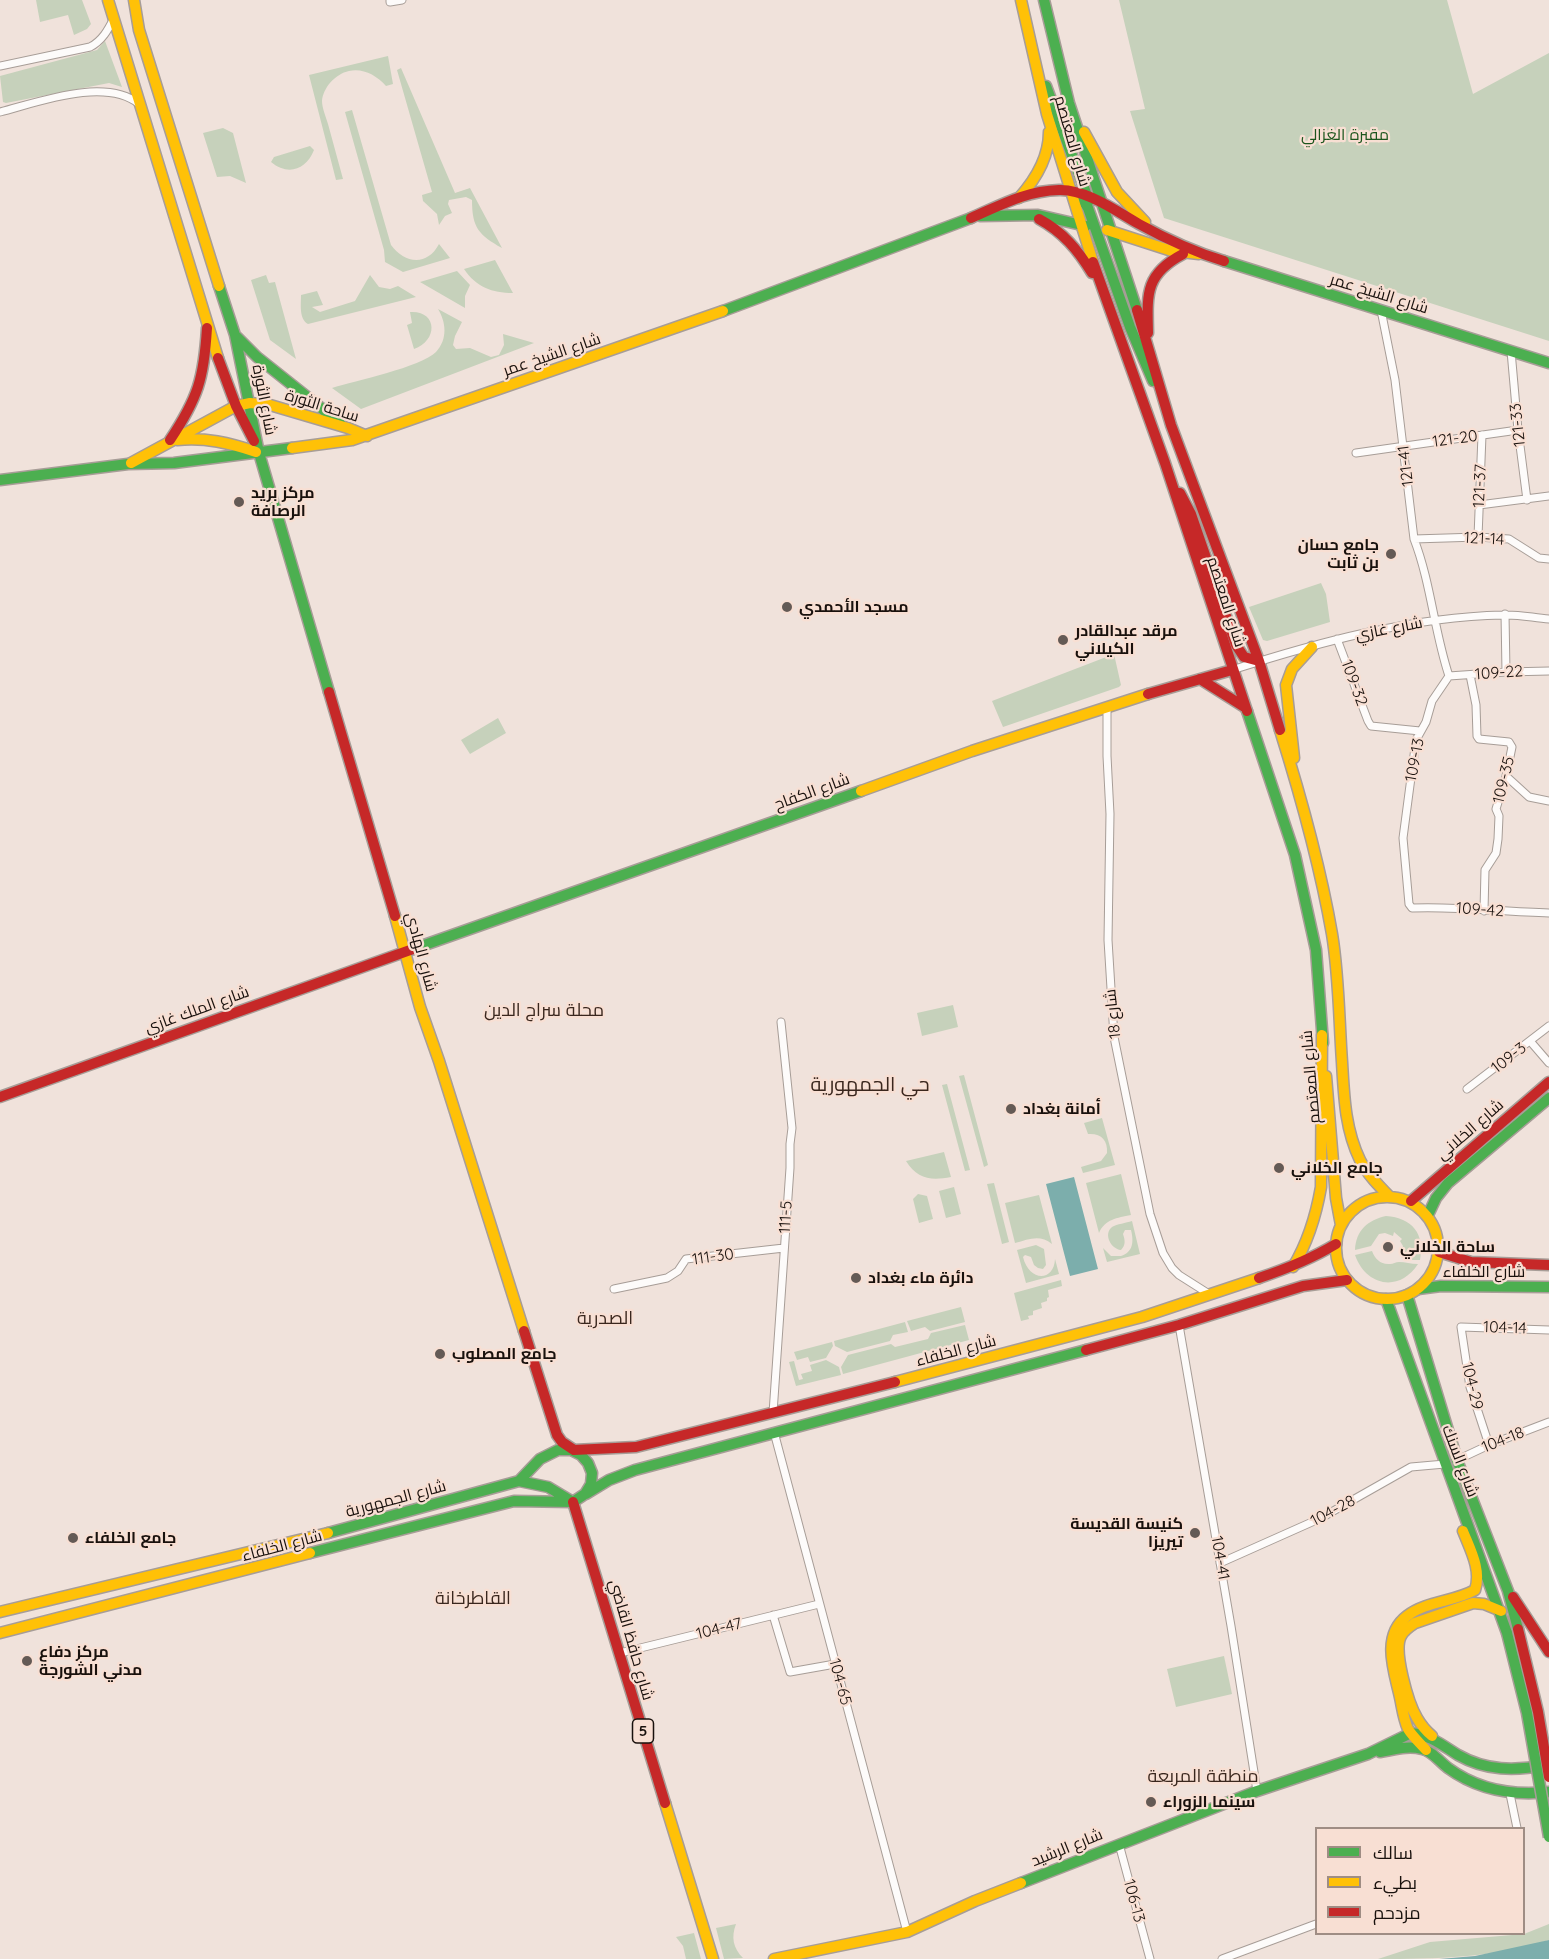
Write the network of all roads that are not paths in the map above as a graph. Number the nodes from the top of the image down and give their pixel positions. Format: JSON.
{"nodes":[{"id":1,"x":108,"y":0,"type":"edge"},
{"id":2,"x":134,"y":0,"type":"edge"},
{"id":3,"x":402,"y":0,"type":"edge"},
{"id":4,"x":1021,"y":0,"type":"edge"},
{"id":5,"x":1044,"y":0,"type":"edge"},
{"id":6,"x":390,"y":1,"type":"edge"},
{"id":7,"x":114,"y":18,"type":"junction"},
{"id":8,"x":1033,"y":52,"type":"junction"},
{"id":9,"x":0,"y":66,"type":"edge"},
{"id":10,"x":1069,"y":103,"type":"junction"},
{"id":11,"x":141,"y":105,"type":"junction"},
{"id":12,"x":0,"y":112,"type":"edge"},
{"id":13,"x":1047,"y":114,"type":"junction"},
{"id":14,"x":1070,"y":191,"type":"junction"},
{"id":15,"x":1019,"y":198,"type":"junction"},
{"id":16,"x":1089,"y":205,"type":"junction"},
{"id":17,"x":1034,"y":215,"type":"junction"},
{"id":18,"x":974,"y":217,"type":"junction"},
{"id":19,"x":1082,"y":226,"type":"junction"},
{"id":20,"x":1096,"y":228,"type":"junction"},
{"id":21,"x":1111,"y":231,"type":"junction"},
{"id":22,"x":1157,"y":232,"type":"junction"},
{"id":23,"x":1184,"y":254,"type":"junction"},
{"id":24,"x":1200,"y":254,"type":"junction"},
{"id":25,"x":1102,"y":290,"type":"junction"},
{"id":26,"x":1381,"y":310,"type":"junction"},
{"id":27,"x":207,"y":322,"type":"junction"},
{"id":28,"x":235,"y":335,"type":"junction"},
{"id":29,"x":1148,"y":345,"type":"junction"},
{"id":30,"x":1511,"y":351,"type":"junction"},
{"id":31,"x":1549,"y":363,"type":"edge"},
{"id":32,"x":250,"y":403,"type":"junction"},
{"id":33,"x":236,"y":406,"type":"junction"},
{"id":34,"x":1172,"y":426,"type":"junction"},
{"id":35,"x":348,"y":428,"type":"junction"},
{"id":36,"x":1518,"y":430,"type":"junction"},
{"id":37,"x":1482,"y":435,"type":"junction"},
{"id":38,"x":367,"y":436,"type":"junction"},
{"id":39,"x":169,"y":441,"type":"junction"},
{"id":40,"x":1403,"y":446,"type":"junction"},
{"id":41,"x":259,"y":453,"type":"junction"},
{"id":42,"x":1356,"y":453,"type":"dead end"},
{"id":43,"x":1165,"y":463,"type":"junction"},
{"id":44,"x":128,"y":464,"type":"junction"},
{"id":45,"x":0,"y":480,"type":"edge"},
{"id":46,"x":1549,"y":496,"type":"edge"},
{"id":47,"x":1527,"y":500,"type":"junction"},
{"id":48,"x":1479,"y":505,"type":"junction"},
{"id":49,"x":1478,"y":537,"type":"junction"},
{"id":50,"x":1414,"y":539,"type":"junction"},
{"id":51,"x":1549,"y":559,"type":"edge"},
{"id":52,"x":1505,"y":615,"type":"junction"},
{"id":53,"x":1549,"y":619,"type":"edge"},
{"id":54,"x":1434,"y":620,"type":"junction"},
{"id":55,"x":1337,"y":639,"type":"junction"},
{"id":56,"x":1312,"y":647,"type":"junction"},
{"id":57,"x":1259,"y":661,"type":"junction"},
{"id":58,"x":1232,"y":670,"type":"junction"},
{"id":59,"x":1506,"y":672,"type":"junction"},
{"id":60,"x":1549,"y":672,"type":"edge"},
{"id":61,"x":1449,"y":675,"type":"junction"},
{"id":62,"x":1470,"y":675,"type":"junction"},
{"id":63,"x":1200,"y":679,"type":"junction"},
{"id":64,"x":1107,"y":708,"type":"junction"},
{"id":65,"x":1246,"y":708,"type":"junction"},
{"id":66,"x":1420,"y":731,"type":"junction"},
{"id":67,"x":1506,"y":776,"type":"junction"},
{"id":68,"x":1298,"y":788,"type":"junction"},
{"id":69,"x":1549,"y":801,"type":"edge"},
{"id":70,"x":1412,"y":909,"type":"joint"},
{"id":71,"x":1484,"y":911,"type":"junction"},
{"id":72,"x":1549,"y":913,"type":"edge"},
{"id":73,"x":406,"y":952,"type":"junction"},
{"id":74,"x":781,"y":1022,"type":"dead end"},
{"id":75,"x":1549,"y":1026,"type":"edge"},
{"id":76,"x":1322,"y":1035,"type":"junction"},
{"id":77,"x":1530,"y":1041,"type":"junction"},
{"id":78,"x":1549,"y":1063,"type":"edge"},
{"id":79,"x":1549,"y":1082,"type":"edge"},
{"id":80,"x":1467,"y":1089,"type":"dead end"},
{"id":81,"x":0,"y":1097,"type":"edge"},
{"id":82,"x":1549,"y":1098,"type":"edge"},
{"id":83,"x":1389,"y":1196,"type":"junction"},
{"id":84,"x":1410,"y":1201,"type":"junction"},
{"id":85,"x":1428,"y":1215,"type":"junction"},
{"id":86,"x":1341,"y":1225,"type":"junction"},
{"id":87,"x":1336,"y":1245,"type":"junction"},
{"id":88,"x":784,"y":1248,"type":"junction"},
{"id":89,"x":1439,"y":1252,"type":"junction"},
{"id":90,"x":1549,"y":1265,"type":"edge"},
{"id":91,"x":1293,"y":1267,"type":"junction"},
{"id":92,"x":1347,"y":1280,"type":"junction"},
{"id":93,"x":1549,"y":1287,"type":"edge"},
{"id":94,"x":614,"y":1289,"type":"dead end"},
{"id":95,"x":1418,"y":1289,"type":"junction"},
{"id":96,"x":1209,"y":1294,"type":"junction"},
{"id":97,"x":1407,"y":1295,"type":"junction"},
{"id":98,"x":1386,"y":1299,"type":"junction"},
{"id":99,"x":1179,"y":1325,"type":"junction"},
{"id":100,"x":1461,"y":1326,"type":"joint"},
{"id":101,"x":1549,"y":1330,"type":"edge"},
{"id":102,"x":773,"y":1413,"type":"junction"},
{"id":103,"x":1549,"y":1422,"type":"edge"},
{"id":104,"x":774,"y":1432,"type":"junction"},
{"id":105,"x":1489,"y":1445,"type":"junction"},
{"id":106,"x":574,"y":1450,"type":"junction"},
{"id":107,"x":1457,"y":1460,"type":"junction"},
{"id":108,"x":1445,"y":1464,"type":"junction"},
{"id":109,"x":519,"y":1481,"type":"junction"},
{"id":110,"x":586,"y":1494,"type":"junction"},
{"id":111,"x":573,"y":1502,"type":"junction"},
{"id":112,"x":1463,"y":1510,"type":"junction"},
{"id":113,"x":1221,"y":1563,"type":"junction"},
{"id":114,"x":1508,"y":1591,"type":"junction"},
{"id":115,"x":819,"y":1604,"type":"junction"},
{"id":116,"x":1501,"y":1611,"type":"junction"},
{"id":117,"x":0,"y":1612,"type":"edge"},
{"id":118,"x":773,"y":1615,"type":"junction"},
{"id":119,"x":1513,"y":1631,"type":"junction"},
{"id":120,"x":0,"y":1634,"type":"edge"},
{"id":121,"x":1549,"y":1652,"type":"edge"},
{"id":122,"x":620,"y":1653,"type":"junction"},
{"id":123,"x":835,"y":1664,"type":"junction"},
{"id":124,"x":1403,"y":1712,"type":"junction"},
{"id":125,"x":1411,"y":1733,"type":"junction"},
{"id":126,"x":1437,"y":1740,"type":"junction"},
{"id":127,"x":1387,"y":1744,"type":"junction"},
{"id":128,"x":1429,"y":1753,"type":"junction"},
{"id":129,"x":1368,"y":1754,"type":"junction"},
{"id":130,"x":1549,"y":1765,"type":"edge"},
{"id":131,"x":1549,"y":1777,"type":"edge"},
{"id":132,"x":1257,"y":1791,"type":"junction"},
{"id":133,"x":1549,"y":1792,"type":"edge"},
{"id":134,"x":1510,"y":1794,"type":"junction"},
{"id":135,"x":1517,"y":1827,"type":"edge"},
{"id":136,"x":1549,"y":1837,"type":"edge"},
{"id":137,"x":1119,"y":1844,"type":"junction"},
{"id":138,"x":1315,"y":1925,"type":"edge"},
{"id":139,"x":907,"y":1932,"type":"junction"},
{"id":140,"x":713,"y":1959,"type":"edge"},
{"id":141,"x":774,"y":1959,"type":"edge"},
{"id":142,"x":1150,"y":1959,"type":"edge"},
{"id":143,"x":1222,"y":1959,"type":"edge"}],
"edges":[{"from":1,"to":7,"type":"main road","name":"شارع الثورة"},
{"from":2,"to":28,"type":"main road","name":"شارع الثورة"},
{"from":3,"to":6,"type":"street"},
{"from":4,"to":8,"type":"main road","name":"شارع المعتصم"},
{"from":5,"to":10,"type":"main road","name":"شارع المعتصم"},
{"from":7,"to":9,"type":"street"},
{"from":7,"to":11,"type":"main road","name":"شارع الثورة"},
{"from":8,"to":13,"type":"main road","name":"شارع المعتصم"},
{"from":8,"to":16,"type":"main road"},
{"from":10,"to":16,"type":"main road","name":"شارع المعتصم"},
{"from":10,"to":22,"type":"main road"},
{"from":11,"to":12,"type":"street"},
{"from":11,"to":27,"type":"main road","name":"شارع الثورة"},
{"from":13,"to":14,"type":"main road","name":"شارع المعتصم"},
{"from":13,"to":15,"type":"main road"},
{"from":14,"to":15,"type":"main road","name":"شارع الشيخ عمر"},
{"from":14,"to":16,"type":"main road","name":"شارع الشيخ عمر"},
{"from":14,"to":16,"type":"main road","name":"شارع المعتصم"},
{"from":15,"to":18,"type":"main road","name":"شارع الشيخ عمر"},
{"from":16,"to":17,"type":"main road"},
{"from":16,"to":19,"type":"main road","name":"شارع المعتصم"},
{"from":16,"to":20,"type":"main road"},
{"from":16,"to":21,"type":"main road"},
{"from":16,"to":22,"type":"main road","name":"شارع الشيخ عمر"},
{"from":17,"to":18,"type":"main road","name":"شارع الشيخ عمر"},
{"from":17,"to":19,"type":"main road","name":"شارع الشيخ عمر"},
{"from":17,"to":25,"type":"main road"},
{"from":18,"to":38,"type":"main road","name":"شارع الشيخ عمر"},
{"from":19,"to":20,"type":"main road","name":"شارع الشيخ عمر"},
{"from":19,"to":25,"type":"main road","name":"شارع المعتصم"},
{"from":20,"to":21,"type":"main road","name":"شارع الشيخ عمر"},
{"from":20,"to":34,"type":"main road"},
{"from":21,"to":23,"type":"main road","name":"شارع الشيخ عمر"},
{"from":21,"to":29,"type":"main road","name":"شارع المعتصم"},
{"from":22,"to":24,"type":"main road","name":"شارع الشيخ عمر"},
{"from":23,"to":24,"type":"main road","name":"شارع الشيخ عمر"},
{"from":23,"to":29,"type":"main road"},
{"from":24,"to":26,"type":"main road","name":"شارع الشيخ عمر"},
{"from":25,"to":43,"type":"main road","name":"شارع المعتصم"},
{"from":26,"to":30,"type":"main road","name":"شارع الشيخ عمر"},
{"from":26,"to":40,"type":"street","name":"121-41"},
{"from":27,"to":33,"type":"main road","name":"شارع الثورة"},
{"from":27,"to":39,"type":"main road"},
{"from":28,"to":32,"type":"main road","name":"شارع الثورة"},
{"from":28,"to":35,"type":"main road"},
{"from":29,"to":34,"type":"main road","name":"شارع المعتصم"},
{"from":30,"to":31,"type":"main road","name":"شارع الشيخ عمر"},
{"from":30,"to":36,"type":"street","name":"121-33"},
{"from":32,"to":33,"type":"main road","name":"ساحة الثورة"},
{"from":32,"to":35,"type":"main road","name":"ساحة الثورة"},
{"from":32,"to":41,"type":"main road","name":"شارع الثورة"},
{"from":33,"to":39,"type":"main road","name":"ساحة الثورة"},
{"from":33,"to":41,"type":"main road","name":"شارع الثورة"},
{"from":34,"to":57,"type":"main road","name":"شارع المعتصم"},
{"from":35,"to":38,"type":"main road","name":"ساحة الثورة"},
{"from":36,"to":37,"type":"street","name":"121-20"},
{"from":36,"to":47,"type":"street","name":"121-33"},
{"from":37,"to":40,"type":"street","name":"121-20"},
{"from":37,"to":48,"type":"street","name":"121-37"},
{"from":38,"to":41,"type":"main road","name":"شارع الشيخ عمر"},
{"from":39,"to":41,"type":"main road"},
{"from":39,"to":44,"type":"main road","name":"شارع الشيخ عمر"},
{"from":40,"to":42,"type":"street","name":"121-20"},
{"from":40,"to":50,"type":"street","name":"121-41"},
{"from":41,"to":44,"type":"main road","name":"شارع الشيخ عمر"},
{"from":41,"to":73,"type":"main road","name":"شارع الهادي"},
{"from":43,"to":57,"type":"main road"},
{"from":43,"to":58,"type":"main road","name":"شارع المعتصم"},
{"from":44,"to":45,"type":"main road","name":"شارع الشيخ عمر"},
{"from":46,"to":47,"type":"street"},
{"from":47,"to":48,"type":"street"},
{"from":48,"to":49,"type":"street","name":"121-37"},
{"from":49,"to":50,"type":"street","name":"121-14"},
{"from":49,"to":51,"type":"street","name":"121-14"},
{"from":50,"to":54,"type":"street","name":"121-41"},
{"from":52,"to":53,"type":"street","name":"شارع غازي"},
{"from":52,"to":54,"type":"street","name":"شارع غازي"},
{"from":52,"to":59,"type":"street"},
{"from":54,"to":55,"type":"street","name":"شارع غازي"},
{"from":54,"to":61,"type":"street"},
{"from":55,"to":56,"type":"street","name":"شارع غازي"},
{"from":55,"to":66,"type":"street","name":"109-32"},
{"from":56,"to":57,"type":"street","name":"شارع غازي"},
{"from":56,"to":68,"type":"main road"},
{"from":57,"to":58,"type":"street","name":"شارع غازي"},
{"from":57,"to":68,"type":"main road","name":"شارع المعتصم"},
{"from":58,"to":63,"type":"main road","name":"شارع الكفاح"},
{"from":58,"to":65,"type":"main road","name":"شارع المعتصم"},
{"from":59,"to":60,"type":"street","name":"109-22"},
{"from":59,"to":62,"type":"street","name":"109-22"},
{"from":61,"to":62,"type":"street","name":"109-22"},
{"from":61,"to":66,"type":"street","name":"109-13"},
{"from":62,"to":67,"type":"street","name":"109-35"},
{"from":63,"to":64,"type":"main road","name":"شارع الكفاح"},
{"from":63,"to":65,"type":"main road"},
{"from":64,"to":73,"type":"main road","name":"شارع الكفاح"},
{"from":64,"to":96,"type":"street","name":"شارع 18"},
{"from":65,"to":76,"type":"main road","name":"شارع المعتصم"},
{"from":66,"to":70,"type":"street","name":"109-13"},
{"from":67,"to":69,"type":"street"},
{"from":67,"to":71,"type":"street","name":"109-35"},
{"from":68,"to":83,"type":"main road","name":"شارع المعتصم"},
{"from":70,"to":71,"type":"street","name":"109-42"},
{"from":71,"to":72,"type":"street","name":"109-42"},
{"from":73,"to":81,"type":"main road","name":"شارع الملك غازي"},
{"from":73,"to":106,"type":"main road","name":"شارع الهادي"},
{"from":74,"to":88,"type":"street","name":"111-5"},
{"from":75,"to":77,"type":"street","name":"109-3"},
{"from":76,"to":86,"type":"main road","name":"شارع المعتصم"},
{"from":76,"to":91,"type":"main road"},
{"from":77,"to":78,"type":"street"},
{"from":77,"to":80,"type":"street","name":"109-3"},
{"from":79,"to":84,"type":"main road","name":"شارع الخلاني"},
{"from":82,"to":85,"type":"main road","name":"شارع الخلاني"},
{"from":83,"to":84,"type":"main road"},
{"from":83,"to":86,"type":"main road"},
{"from":84,"to":85,"type":"main road"},
{"from":85,"to":89,"type":"main road"},
{"from":86,"to":87,"type":"main road"},
{"from":87,"to":91,"type":"main road","name":"شارع الخلفاء"},
{"from":87,"to":92,"type":"main road"},
{"from":88,"to":94,"type":"street","name":"111-30"},
{"from":88,"to":102,"type":"street","name":"111-5"},
{"from":89,"to":90,"type":"main road","name":"شارع الخلفاء"},
{"from":89,"to":95,"type":"main road"},
{"from":91,"to":96,"type":"main road","name":"شارع الخلفاء"},
{"from":92,"to":98,"type":"main road"},
{"from":92,"to":99,"type":"main road","name":"شارع الخلفاء"},
{"from":93,"to":95,"type":"main road","name":"شارع الخلفاء"},
{"from":95,"to":97,"type":"main road"},
{"from":96,"to":102,"type":"main road","name":"شارع الخلفاء"},
{"from":97,"to":98,"type":"main road"},
{"from":97,"to":107,"type":"main road","name":"شارع السنك"},
{"from":98,"to":108,"type":"main road","name":"شارع السنك"},
{"from":99,"to":104,"type":"main road","name":"شارع الخلفاء"},
{"from":99,"to":113,"type":"street","name":"104-41"},
{"from":100,"to":101,"type":"street","name":"104-14"},
{"from":100,"to":105,"type":"street","name":"104-29"},
{"from":102,"to":106,"type":"main road","name":"شارع الخلفاء"},
{"from":103,"to":105,"type":"street","name":"104-18"},
{"from":104,"to":110,"type":"main road","name":"شارع الخلفاء"},
{"from":104,"to":115,"type":"street","name":"104-65"},
{"from":105,"to":107,"type":"street","name":"104-18"},
{"from":106,"to":109,"type":"main road","name":"شارع الخلفاء"},
{"from":106,"to":110,"type":"main road","name":"شارع الهادي"},
{"from":107,"to":114,"type":"main road","name":"شارع السنك"},
{"from":108,"to":112,"type":"main road","name":"شارع السنك"},
{"from":108,"to":113,"type":"street","name":"104-28"},
{"from":109,"to":111,"type":"main road"},
{"from":109,"to":117,"type":"main road","name":"شارع الجمهورية"},
{"from":110,"to":111,"type":"main road","name":"شارع الخلفاء"},
{"from":111,"to":120,"type":"main road","name":"شارع الخلفاء"},
{"from":111,"to":122,"type":"main road","name":"شارع حافظ القاضي","number":"5"},
{"from":112,"to":116,"type":"main road","name":"شارع السنك"},
{"from":112,"to":124,"type":"main road"},
{"from":113,"to":132,"type":"street","name":"104-41"},
{"from":114,"to":119,"type":"main road","name":"شارع السنك"},
{"from":114,"to":121,"type":"main road"},
{"from":115,"to":118,"type":"street","name":"104-47"},
{"from":115,"to":123,"type":"street","name":"104-65"},
{"from":116,"to":119,"type":"main road","name":"شارع السنك"},
{"from":116,"to":126,"type":"main road"},
{"from":118,"to":122,"type":"street","name":"104-47"},
{"from":118,"to":123,"type":"street"},
{"from":119,"to":131,"type":"main road","bridge":true},
{"from":119,"to":136,"type":"main road","bridge":true},
{"from":122,"to":140,"type":"main road","name":"شارع حافظ القاضي","number":"5"},
{"from":123,"to":139,"type":"street","name":"104-65"},
{"from":124,"to":125,"type":"main road"},
{"from":124,"to":127,"type":"main road"},
{"from":125,"to":126,"type":"main road"},
{"from":125,"to":127,"type":"main road","name":"شارع الرشيد"},
{"from":125,"to":128,"type":"main road"},
{"from":126,"to":128,"type":"main road"},
{"from":126,"to":130,"type":"main road"},
{"from":127,"to":129,"type":"main road","name":"شارع الرشيد"},
{"from":128,"to":129,"type":"main road","name":"شارع الرشيد"},
{"from":128,"to":134,"type":"main road"},
{"from":129,"to":132,"type":"main road","name":"شارع الرشيد"},
{"from":132,"to":137,"type":"main road","name":"شارع الرشيد"},
{"from":133,"to":134,"type":"main road"},
{"from":134,"to":135,"type":"street"},
{"from":137,"to":139,"type":"main road","name":"شارع الرشيد"},
{"from":137,"to":142,"type":"street","name":"106-13"},
{"from":138,"to":143,"type":"street"},
{"from":139,"to":141,"type":"main road","name":"شارع الرشيد"}]}
